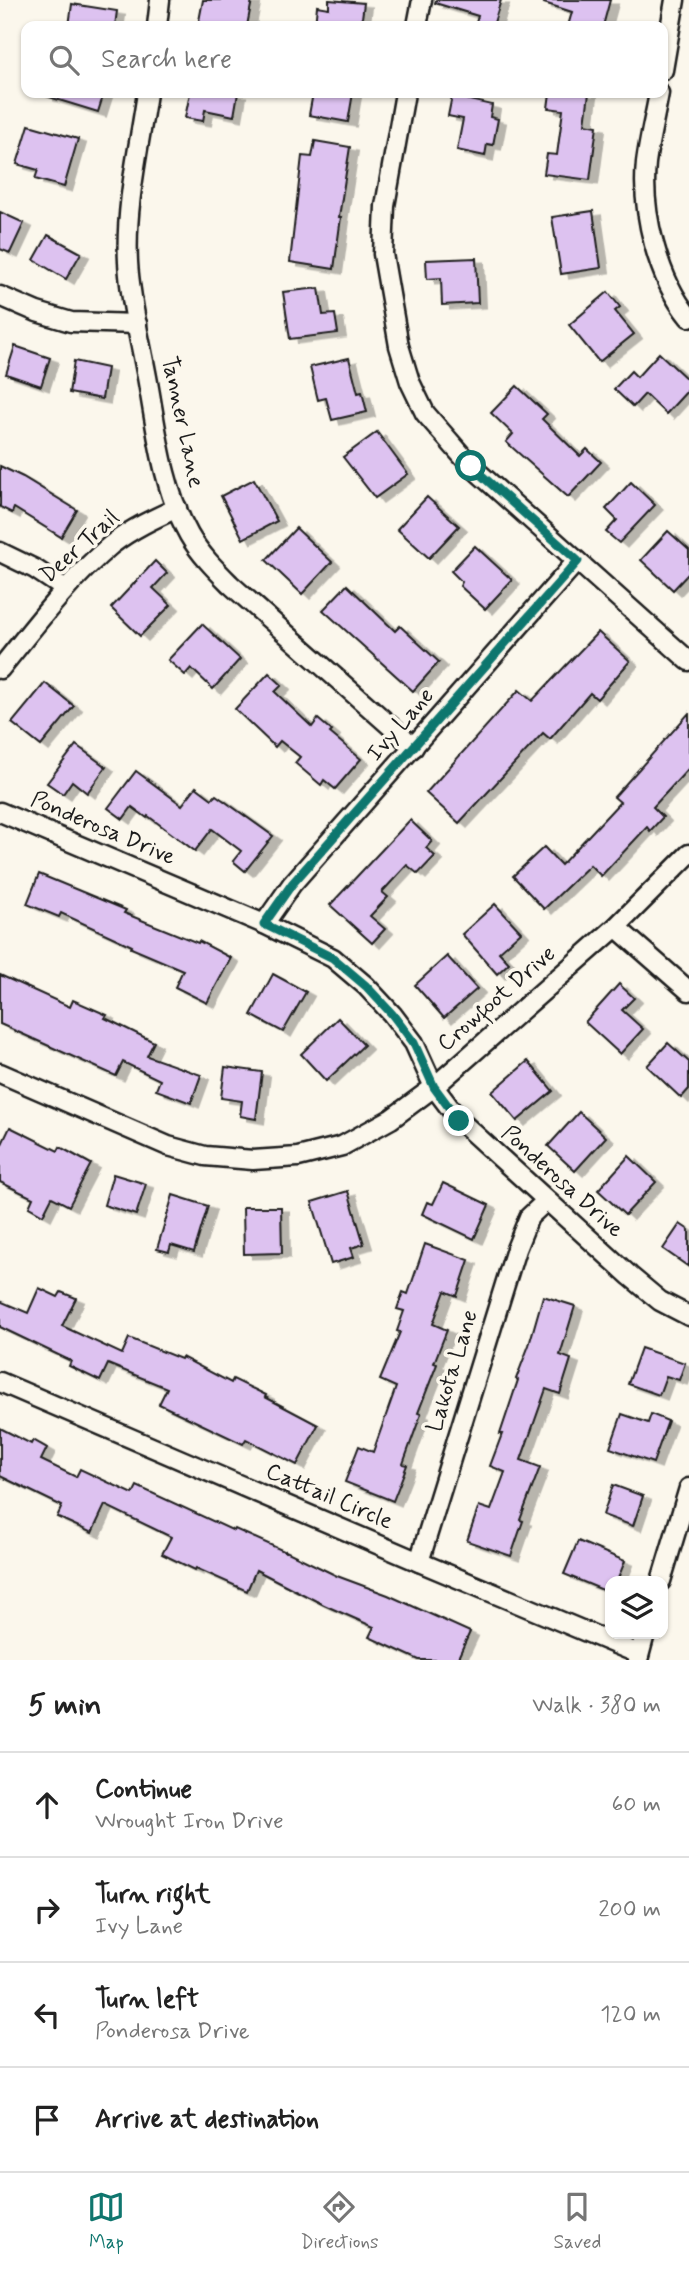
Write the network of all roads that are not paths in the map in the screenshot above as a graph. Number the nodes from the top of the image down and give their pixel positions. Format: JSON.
{"nodes":[{"id":1,"x":160,"y":0,"type":"edge"},
{"id":2,"x":422,"y":0,"type":"edge"},
{"id":3,"x":676,"y":0,"type":"edge"},
{"id":4,"x":158,"y":21,"type":"edge"},
{"id":5,"x":418,"y":21,"type":"edge"},
{"id":6,"x":668,"y":43,"type":"edge"},
{"id":7,"x":146,"y":98,"type":"edge"},
{"id":8,"x":404,"y":98,"type":"edge"},
{"id":9,"x":658,"y":98,"type":"edge"},
{"id":10,"x":0,"y":296,"type":"edge"},
{"id":11,"x":689,"y":317,"type":"edge"},
{"id":12,"x":137,"y":324,"type":"junction"},
{"id":13,"x":177,"y":508,"type":"junction"},
{"id":14,"x":0,"y":552,"type":"edge"},
{"id":15,"x":578,"y":561,"type":"junction"},
{"id":16,"x":65,"y":589,"type":"junction"},
{"id":17,"x":689,"y":661,"type":"edge"},
{"id":18,"x":0,"y":670,"type":"edge"},
{"id":19,"x":414,"y":747,"type":"junction"},
{"id":20,"x":0,"y":812,"type":"edge"},
{"id":21,"x":689,"y":854,"type":"edge"},
{"id":22,"x":264,"y":924,"type":"junction"},
{"id":23,"x":616,"y":927,"type":"junction"},
{"id":24,"x":689,"y":991,"type":"edge"},
{"id":25,"x":0,"y":1073,"type":"edge"},
{"id":26,"x":434,"y":1087,"type":"junction"},
{"id":27,"x":546,"y":1201,"type":"junction"},
{"id":28,"x":689,"y":1316,"type":"edge"},
{"id":29,"x":0,"y":1382,"type":"edge"},
{"id":30,"x":689,"y":1488,"type":"edge"},
{"id":31,"x":419,"y":1562,"type":"junction"},
{"id":32,"x":663,"y":1576,"type":"edge"},
{"id":33,"x":643,"y":1639,"type":"edge"},
{"id":34,"x":638,"y":1657,"type":"edge"}],
"edges":[{"from":1,"to":4,"type":"street"},
{"from":2,"to":5,"type":"street"},
{"from":3,"to":6,"type":"street"},
{"from":7,"to":12,"type":"street","name":"Tanner Lane"},
{"from":8,"to":15,"type":"street"},
{"from":9,"to":11,"type":"street"},
{"from":10,"to":12,"type":"street"},
{"from":12,"to":13,"type":"street","name":"Tanner Lane"},
{"from":13,"to":16,"type":"street","name":"Deer Trail"},
{"from":13,"to":19,"type":"street","name":"Tanner Lane"},
{"from":14,"to":16,"type":"street"},
{"from":15,"to":17,"type":"street"},
{"from":15,"to":19,"type":"street","name":"Ivy Lane"},
{"from":16,"to":18,"type":"street","name":"Deer Trail"},
{"from":19,"to":22,"type":"street","name":"Ivy Lane"},
{"from":20,"to":22,"type":"street","name":"Ponderosa Drive"},
{"from":21,"to":23,"type":"street","name":"Crowfoot Drive"},
{"from":22,"to":26,"type":"street","name":"Ponderosa Drive"},
{"from":23,"to":24,"type":"street"},
{"from":23,"to":26,"type":"street","name":"Crowfoot Drive"},
{"from":25,"to":26,"type":"street","name":"Crowfoot Drive"},
{"from":26,"to":27,"type":"street","name":"Ponderosa Drive"},
{"from":27,"to":28,"type":"street","name":"Ponderosa Drive"},
{"from":27,"to":31,"type":"street","name":"Lakota Lane"},
{"from":29,"to":31,"type":"street","name":"Cattail Circle"},
{"from":30,"to":32,"type":"street"},
{"from":31,"to":34,"type":"street","name":"Cattail Circle"},
{"from":33,"to":34,"type":"street"}]}
